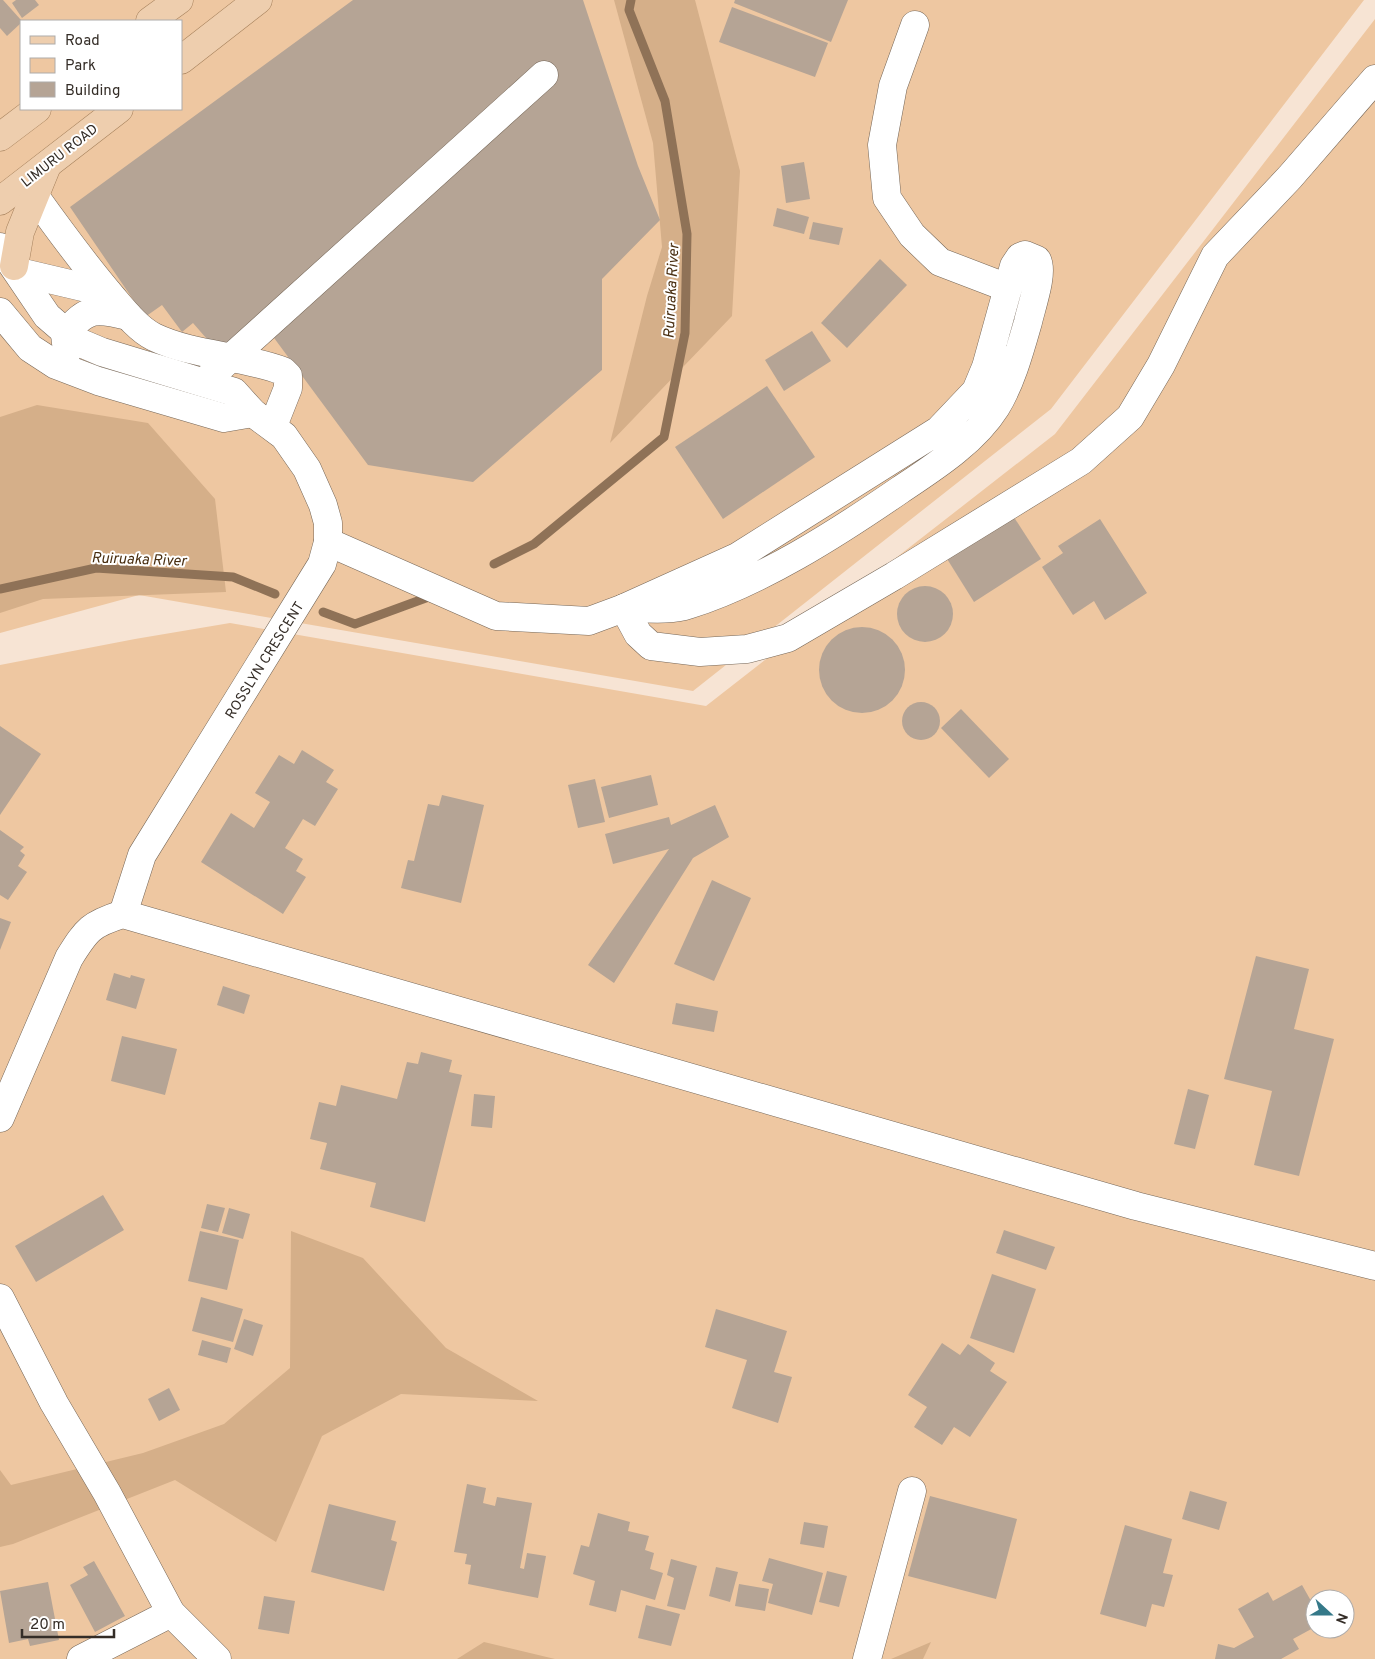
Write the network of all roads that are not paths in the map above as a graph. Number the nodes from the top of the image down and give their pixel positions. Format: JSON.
{"nodes":[{"id":1,"x":179,"y":0,"type":"edge"},
{"id":2,"x":258,"y":0,"type":"edge"},
{"id":3,"x":151,"y":20,"type":"edge"},
{"id":4,"x":915,"y":25,"type":"dead end"},
{"id":5,"x":182,"y":59,"type":"edge"},
{"id":6,"x":544,"y":76,"type":"dead end"},
{"id":7,"x":1375,"y":79,"type":"edge"},
{"id":8,"x":36,"y":110,"type":"edge"},
{"id":9,"x":118,"y":110,"type":"edge"},
{"id":10,"x":0,"y":137,"type":"edge"},
{"id":11,"x":48,"y":164,"type":"junction"},
{"id":12,"x":34,"y":194,"type":"junction"},
{"id":13,"x":0,"y":201,"type":"edge"},
{"id":14,"x":11,"y":262,"type":"edge"},
{"id":15,"x":1008,"y":288,"type":"junction"},
{"id":16,"x":108,"y":293,"type":"junction"},
{"id":17,"x":0,"y":312,"type":"edge"},
{"id":18,"x":128,"y":316,"type":"junction"},
{"id":19,"x":65,"y":334,"type":"junction"},
{"id":20,"x":69,"y":370,"type":"junction"},
{"id":21,"x":204,"y":382,"type":"junction"},
{"id":22,"x":263,"y":420,"type":"junction"},
{"id":23,"x":328,"y":542,"type":"junction"},
{"id":24,"x":624,"y":608,"type":"junction"},
{"id":25,"x":123,"y":914,"type":"junction"},
{"id":26,"x":0,"y":1118,"type":"edge"},
{"id":27,"x":1375,"y":1266,"type":"edge"},
{"id":28,"x":0,"y":1298,"type":"edge"},
{"id":29,"x":912,"y":1491,"type":"dead end"},
{"id":30,"x":172,"y":1612,"type":"junction"},
{"id":31,"x":80,"y":1659,"type":"edge"},
{"id":32,"x":216,"y":1659,"type":"edge"},
{"id":33,"x":867,"y":1659,"type":"edge"}],
"edges":[{"from":1,"to":3,"type":"main road"},
{"from":2,"to":5,"type":"main road"},
{"from":4,"to":15,"type":"street"},
{"from":6,"to":21,"type":"street"},
{"from":7,"to":24,"type":"street"},
{"from":8,"to":10,"type":"main road"},
{"from":9,"to":11,"type":"main road","name":"LIMURU ROAD"},
{"from":11,"to":12,"type":"main road"},
{"from":11,"to":13,"type":"main road","name":"LIMURU ROAD"},
{"from":12,"to":14,"type":"main road"},
{"from":12,"to":16,"type":"street"},
{"from":14,"to":16,"type":"street"},
{"from":14,"to":19,"type":"street","name":"ROSSLYN CRESCENT"},
{"from":15,"to":24,"type":"street"},
{"from":15,"to":24,"type":"street"},
{"from":16,"to":18,"type":"street"},
{"from":17,"to":20,"type":"street"},
{"from":18,"to":19,"type":"street"},
{"from":18,"to":22,"type":"street"},
{"from":19,"to":20,"type":"street"},
{"from":19,"to":21,"type":"street","name":"ROSSLYN CRESCENT"},
{"from":20,"to":22,"type":"street"},
{"from":21,"to":22,"type":"street","name":"ROSSLYN CRESCENT"},
{"from":22,"to":23,"type":"street","name":"ROSSLYN CRESCENT"},
{"from":23,"to":24,"type":"street"},
{"from":23,"to":25,"type":"street","name":"ROSSLYN CRESCENT"},
{"from":25,"to":26,"type":"street"},
{"from":25,"to":27,"type":"street"},
{"from":28,"to":30,"type":"street"},
{"from":29,"to":33,"type":"street"},
{"from":30,"to":31,"type":"street"},
{"from":30,"to":32,"type":"street"}]}
